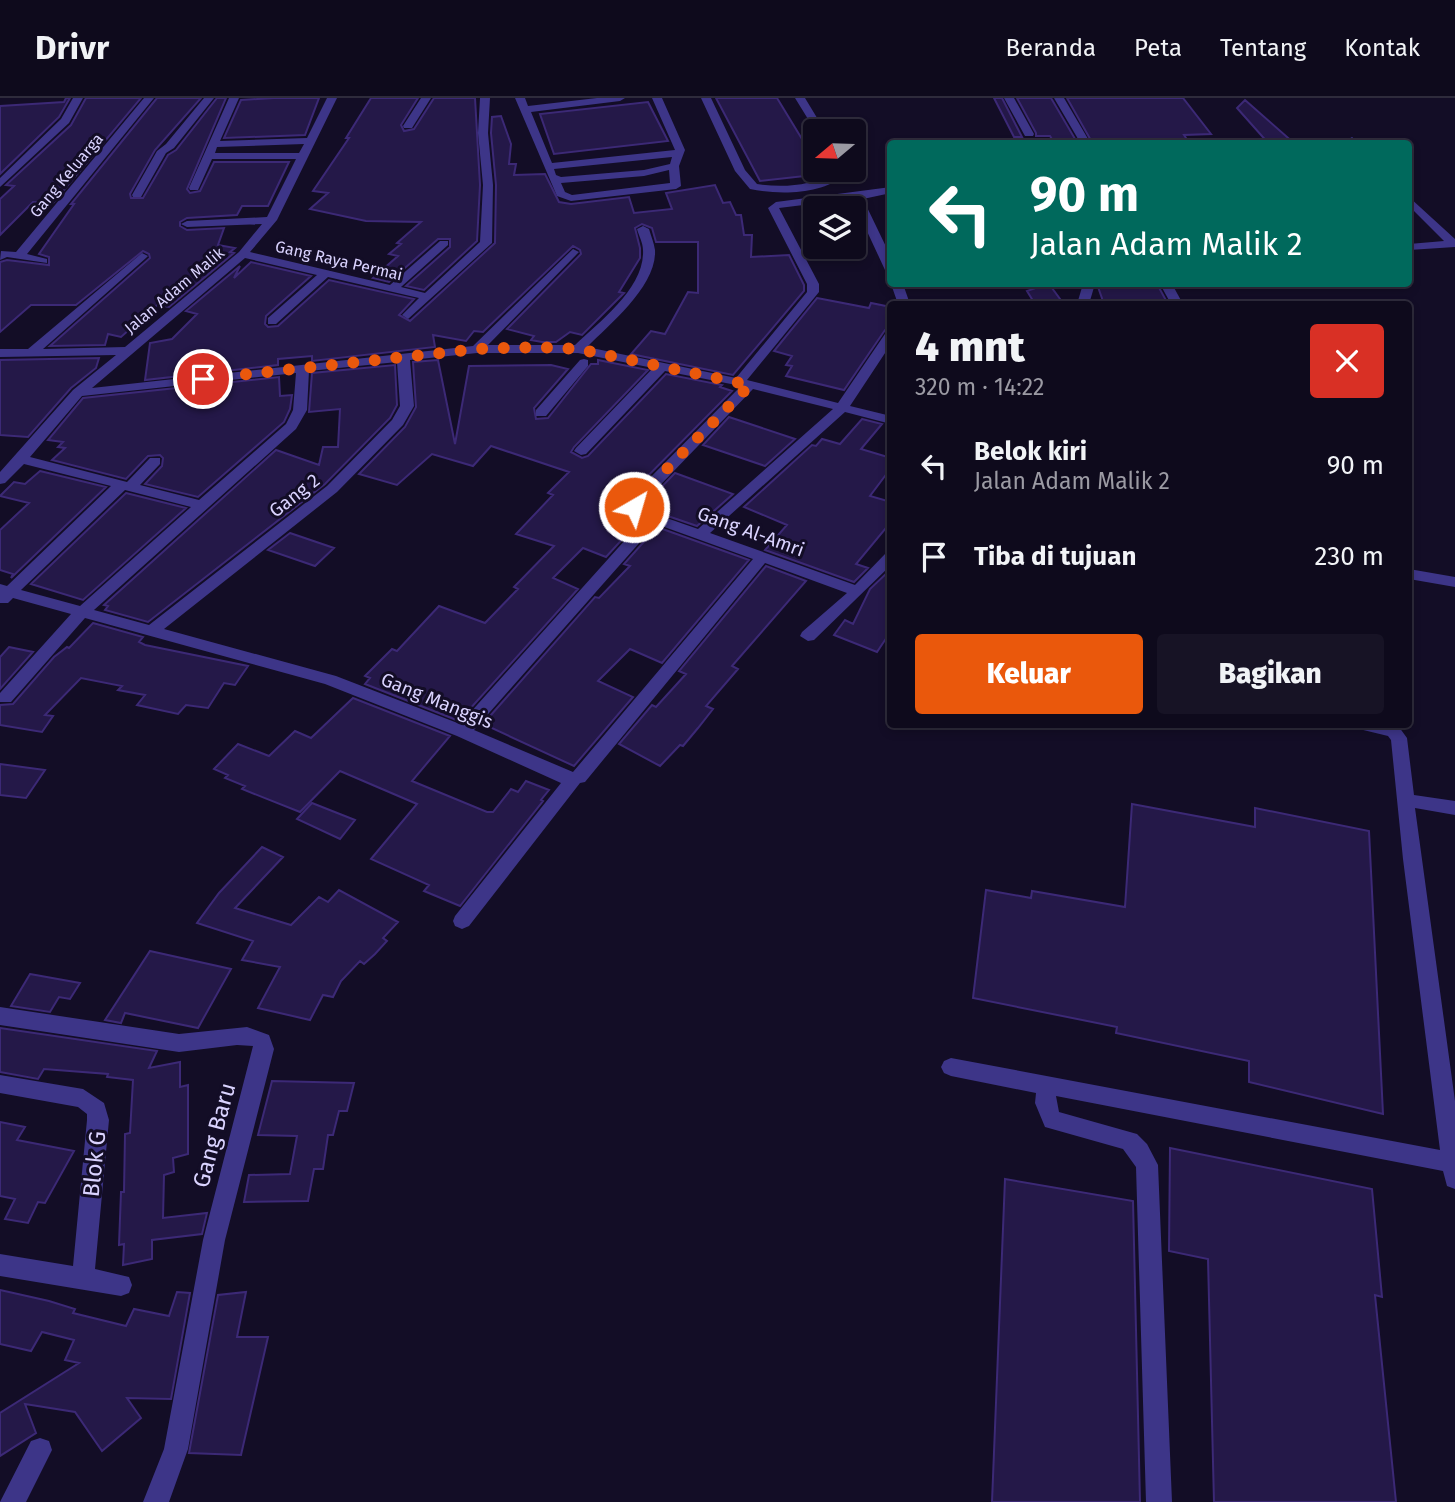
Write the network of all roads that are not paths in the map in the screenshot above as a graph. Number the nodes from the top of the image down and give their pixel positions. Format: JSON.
{"nodes":[{"id":1,"x":78,"y":98,"type":"edge"},
{"id":2,"x":149,"y":98,"type":"edge"},
{"id":3,"x":209,"y":98,"type":"edge"},
{"id":4,"x":234,"y":98,"type":"edge"},
{"id":5,"x":332,"y":98,"type":"edge"},
{"id":6,"x":426,"y":98,"type":"edge"},
{"id":7,"x":485,"y":98,"type":"edge"},
{"id":8,"x":520,"y":98,"type":"edge"},
{"id":9,"x":620,"y":98,"type":"edge"},
{"id":10,"x":657,"y":98,"type":"edge"},
{"id":11,"x":706,"y":98,"type":"edge"},
{"id":12,"x":800,"y":98,"type":"edge"},
{"id":13,"x":1009,"y":98,"type":"edge"},
{"id":14,"x":1059,"y":98,"type":"edge"},
{"id":15,"x":524,"y":110,"type":"junction"},
{"id":16,"x":813,"y":119,"type":"edge"},
{"id":17,"x":408,"y":126,"type":"dead end"},
{"id":18,"x":1030,"y":134,"type":"dead end"},
{"id":19,"x":1084,"y":140,"type":"edge"},
{"id":20,"x":312,"y":141,"type":"junction"},
{"id":21,"x":215,"y":144,"type":"junction"},
{"id":22,"x":679,"y":153,"type":"junction"},
{"id":23,"x":209,"y":156,"type":"junction"},
{"id":24,"x":305,"y":156,"type":"junction"},
{"id":25,"x":674,"y":166,"type":"junction"},
{"id":26,"x":550,"y":172,"type":"junction"},
{"id":27,"x":823,"y":182,"type":"edge"},
{"id":28,"x":0,"y":184,"type":"edge"},
{"id":29,"x":194,"y":188,"type":"dead end"},
{"id":30,"x":887,"y":191,"type":"edge"},
{"id":31,"x":862,"y":194,"type":"junction"},
{"id":32,"x":136,"y":195,"type":"dead end"},
{"id":33,"x":1412,"y":203,"type":"edge"},
{"id":34,"x":271,"y":220,"type":"junction"},
{"id":35,"x":187,"y":224,"type":"dead end"},
{"id":36,"x":643,"y":229,"type":"dead end"},
{"id":37,"x":444,"y":243,"type":"dead end"},
{"id":38,"x":1454,"y":244,"type":"edge"},
{"id":39,"x":1412,"y":247,"type":"edge"},
{"id":40,"x":573,"y":252,"type":"dead end"},
{"id":41,"x":2,"y":254,"type":"edge"},
{"id":42,"x":243,"y":254,"type":"junction"},
{"id":43,"x":142,"y":256,"type":"dead end"},
{"id":44,"x":19,"y":257,"type":"junction"},
{"id":45,"x":43,"y":261,"type":"dead end"},
{"id":46,"x":887,"y":262,"type":"edge"},
{"id":47,"x":326,"y":273,"type":"junction"},
{"id":48,"x":392,"y":289,"type":"junction"},
{"id":49,"x":428,"y":298,"type":"junction"},
{"id":50,"x":408,"y":315,"type":"dead end"},
{"id":51,"x":272,"y":321,"type":"dead end"},
{"id":52,"x":477,"y":349,"type":"junction"},
{"id":53,"x":125,"y":351,"type":"junction"},
{"id":54,"x":32,"y":352,"type":"junction"},
{"id":55,"x":0,"y":353,"type":"edge"},
{"id":56,"x":586,"y":356,"type":"junction"},
{"id":57,"x":403,"y":357,"type":"junction"},
{"id":58,"x":884,"y":357,"type":"edge"},
{"id":59,"x":662,"y":366,"type":"junction"},
{"id":60,"x":303,"y":367,"type":"junction"},
{"id":61,"x":744,"y":383,"type":"junction"},
{"id":62,"x":78,"y":393,"type":"junction"},
{"id":63,"x":841,"y":409,"type":"junction"},
{"id":64,"x":541,"y":413,"type":"dead end"},
{"id":65,"x":887,"y":419,"type":"edge"},
{"id":66,"x":581,"y":451,"type":"dead end"},
{"id":67,"x":22,"y":459,"type":"junction"},
{"id":68,"x":155,"y":461,"type":"dead end"},
{"id":69,"x":0,"y":480,"type":"edge"},
{"id":70,"x":126,"y":486,"type":"junction"},
{"id":71,"x":201,"y":505,"type":"junction"},
{"id":72,"x":653,"y":518,"type":"junction"},
{"id":73,"x":702,"y":533,"type":"junction"},
{"id":74,"x":763,"y":556,"type":"junction"},
{"id":75,"x":887,"y":560,"type":"edge"},
{"id":76,"x":1412,"y":575,"type":"edge"},
{"id":77,"x":1455,"y":582,"type":"edge"},
{"id":78,"x":858,"y":591,"type":"junction"},
{"id":79,"x":3,"y":594,"type":"edge"},
{"id":80,"x":81,"y":613,"type":"junction"},
{"id":81,"x":152,"y":630,"type":"junction"},
{"id":82,"x":808,"y":636,"type":"dead end"},
{"id":83,"x":5,"y":698,"type":"dead end"},
{"id":84,"x":1379,"y":728,"type":"edge"},
{"id":85,"x":463,"y":732,"type":"junction"},
{"id":86,"x":574,"y":779,"type":"junction"},
{"id":87,"x":1405,"y":800,"type":"junction"},
{"id":88,"x":1455,"y":808,"type":"edge"},
{"id":89,"x":462,"y":921,"type":"dead end"},
{"id":90,"x":0,"y":1016,"type":"edge"},
{"id":91,"x":951,"y":1067,"type":"dead end"},
{"id":92,"x":0,"y":1084,"type":"edge"},
{"id":93,"x":1047,"y":1085,"type":"junction"},
{"id":94,"x":1454,"y":1171,"type":"edge"},
{"id":95,"x":0,"y":1265,"type":"edge"},
{"id":96,"x":83,"y":1278,"type":"junction"},
{"id":97,"x":121,"y":1285,"type":"dead end"},
{"id":98,"x":40,"y":1450,"type":"dead end"},
{"id":99,"x":12,"y":1502,"type":"edge"},
{"id":100,"x":156,"y":1502,"type":"edge"},
{"id":101,"x":1158,"y":1502,"type":"edge"}],
"edges":[{"from":1,"to":28,"type":"street"},
{"from":2,"to":44,"type":"street","name":"Gang Keluarga"},
{"from":3,"to":32,"type":"street"},
{"from":4,"to":21,"type":"street"},
{"from":5,"to":20,"type":"street","name":"Jalan Adam Malik"},
{"from":6,"to":17,"type":"street"},
{"from":7,"to":49,"type":"street"},
{"from":8,"to":15,"type":"street"},
{"from":9,"to":15,"type":"street"},
{"from":10,"to":22,"type":"street"},
{"from":11,"to":27,"type":"street"},
{"from":12,"to":16,"type":"street"},
{"from":13,"to":18,"type":"street"},
{"from":14,"to":19,"type":"street"},
{"from":15,"to":26,"type":"street"},
{"from":20,"to":21,"type":"street"},
{"from":20,"to":24,"type":"street","name":"Jalan Adam Malik"},
{"from":21,"to":23,"type":"street"},
{"from":22,"to":25,"type":"street"},
{"from":22,"to":26,"type":"street"},
{"from":23,"to":24,"type":"street"},
{"from":23,"to":29,"type":"street"},
{"from":24,"to":34,"type":"street","name":"Jalan Adam Malik"},
{"from":25,"to":26,"type":"street"},
{"from":25,"to":26,"type":"street"},
{"from":30,"to":31,"type":"street"},
{"from":31,"to":46,"type":"street"},
{"from":31,"to":61,"type":"street"},
{"from":33,"to":38,"type":"street"},
{"from":34,"to":35,"type":"street"},
{"from":34,"to":42,"type":"street","name":"Jalan Adam Malik"},
{"from":36,"to":56,"type":"street"},
{"from":37,"to":48,"type":"street"},
{"from":38,"to":39,"type":"street"},
{"from":40,"to":52,"type":"street"},
{"from":41,"to":44,"type":"street"},
{"from":42,"to":47,"type":"street","name":"Gang Raya Permai"},
{"from":42,"to":53,"type":"street","name":"Jalan Adam Malik"},
{"from":43,"to":54,"type":"street"},
{"from":44,"to":45,"type":"street"},
{"from":47,"to":48,"type":"street","name":"Gang Raya Permai"},
{"from":47,"to":51,"type":"street"},
{"from":48,"to":49,"type":"street","name":"Gang Raya Permai"},
{"from":49,"to":50,"type":"street"},
{"from":52,"to":56,"type":"street"},
{"from":52,"to":57,"type":"street"},
{"from":53,"to":54,"type":"street"},
{"from":53,"to":62,"type":"street","name":"Jalan Adam Malik"},
{"from":54,"to":55,"type":"street"},
{"from":56,"to":59,"type":"street"},
{"from":56,"to":64,"type":"street"},
{"from":57,"to":60,"type":"street"},
{"from":57,"to":81,"type":"street","name":"Gang 2"},
{"from":58,"to":63,"type":"street"},
{"from":59,"to":61,"type":"street"},
{"from":59,"to":66,"type":"street"},
{"from":60,"to":62,"type":"street"},
{"from":60,"to":71,"type":"street"},
{"from":61,"to":63,"type":"street"},
{"from":61,"to":72,"type":"street"},
{"from":62,"to":67,"type":"street","name":"Jalan Adam Malik"},
{"from":63,"to":65,"type":"street"},
{"from":63,"to":73,"type":"street"},
{"from":67,"to":69,"type":"street","name":"Jalan Adam Malik"},
{"from":67,"to":70,"type":"street"},
{"from":68,"to":70,"type":"street"},
{"from":70,"to":71,"type":"street"},
{"from":70,"to":79,"type":"street"},
{"from":71,"to":80,"type":"street"},
{"from":72,"to":73,"type":"street","name":"Gang Al-Amri"},
{"from":72,"to":85,"type":"street"},
{"from":73,"to":74,"type":"street","name":"Gang Al-Amri"},
{"from":74,"to":78,"type":"street","name":"Gang Al-Amri"},
{"from":74,"to":86,"type":"street"},
{"from":75,"to":78,"type":"street"},
{"from":76,"to":77,"type":"street"},
{"from":78,"to":82,"type":"street"},
{"from":79,"to":80,"type":"street","name":"Gang Manggis"},
{"from":80,"to":81,"type":"street","name":"Gang Manggis"},
{"from":80,"to":83,"type":"street"},
{"from":81,"to":85,"type":"street","name":"Gang Manggis"},
{"from":84,"to":87,"type":"street"},
{"from":85,"to":86,"type":"street","name":"Gang Manggis"},
{"from":86,"to":89,"type":"street"},
{"from":87,"to":88,"type":"street"},
{"from":87,"to":94,"type":"street"},
{"from":90,"to":100,"type":"street","name":"Gang Baru"},
{"from":91,"to":93,"type":"street"},
{"from":92,"to":96,"type":"street","name":"Blok G"},
{"from":93,"to":94,"type":"street"},
{"from":93,"to":101,"type":"street"},
{"from":95,"to":96,"type":"street"},
{"from":96,"to":97,"type":"street"},
{"from":98,"to":99,"type":"street"}]}
